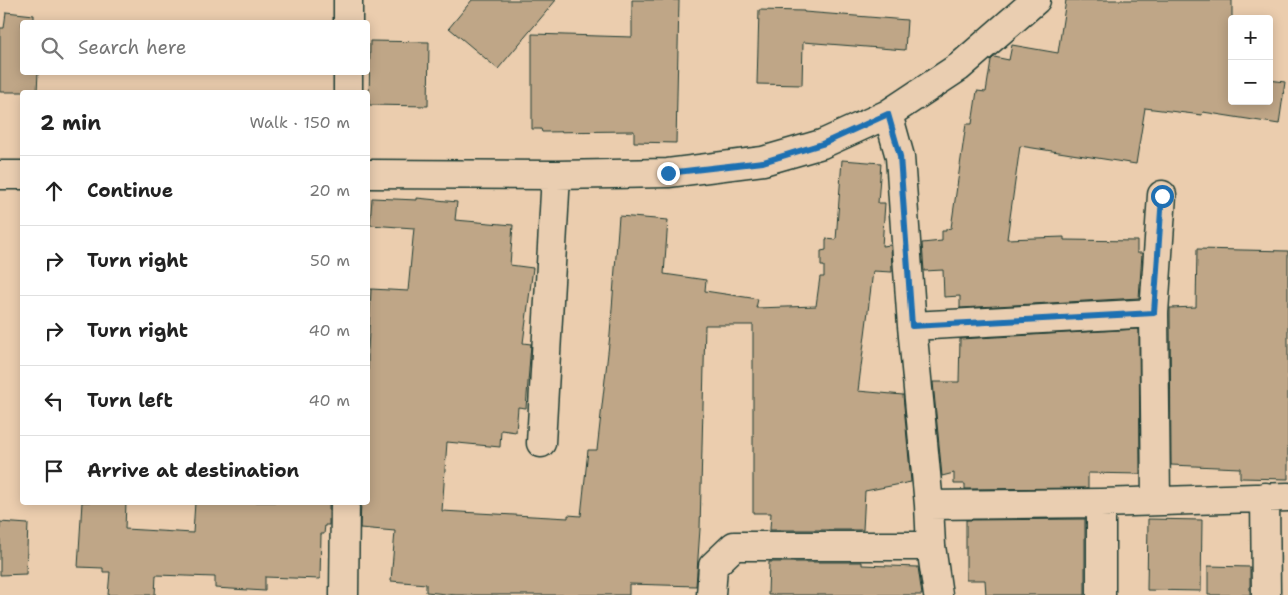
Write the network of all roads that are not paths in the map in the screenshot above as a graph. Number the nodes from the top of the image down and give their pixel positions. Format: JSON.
{"nodes":[{"id":1,"x":348,"y":0,"type":"edge"},
{"id":2,"x":1036,"y":0,"type":"edge"},
{"id":3,"x":348,"y":20,"type":"edge"},
{"id":4,"x":348,"y":75,"type":"edge"},
{"id":5,"x":348,"y":90,"type":"edge"},
{"id":6,"x":888,"y":114,"type":"junction"},
{"id":7,"x":370,"y":174,"type":"edge"},
{"id":8,"x":556,"y":174,"type":"junction"},
{"id":9,"x":0,"y":175,"type":"edge"},
{"id":10,"x":20,"y":175,"type":"edge"},
{"id":11,"x":1162,"y":196,"type":"dead end"},
{"id":12,"x":1154,"y":313,"type":"junction"},
{"id":13,"x":912,"y":326,"type":"junction"},
{"id":14,"x":541,"y":443,"type":"dead end"},
{"id":15,"x":1277,"y":497,"type":"edge"},
{"id":16,"x":1156,"y":501,"type":"junction"},
{"id":17,"x":1101,"y":503,"type":"junction"},
{"id":18,"x":345,"y":505,"type":"edge"},
{"id":19,"x":929,"y":505,"type":"junction"},
{"id":20,"x":931,"y":546,"type":"junction"},
{"id":21,"x":344,"y":595,"type":"edge"},
{"id":22,"x":711,"y":595,"type":"edge"},
{"id":23,"x":938,"y":595,"type":"edge"},
{"id":24,"x":1101,"y":595,"type":"edge"},
{"id":25,"x":1266,"y":595,"type":"edge"}],
"edges":[{"from":1,"to":3,"type":"street"},
{"from":2,"to":6,"type":"street"},
{"from":4,"to":5,"type":"street"},
{"from":6,"to":8,"type":"street"},
{"from":6,"to":13,"type":"street"},
{"from":7,"to":8,"type":"street"},
{"from":8,"to":14,"type":"street"},
{"from":9,"to":10,"type":"street"},
{"from":11,"to":12,"type":"street"},
{"from":12,"to":13,"type":"street"},
{"from":12,"to":16,"type":"street"},
{"from":13,"to":19,"type":"street"},
{"from":15,"to":16,"type":"street"},
{"from":15,"to":25,"type":"street"},
{"from":16,"to":17,"type":"street"},
{"from":17,"to":19,"type":"street"},
{"from":17,"to":24,"type":"street"},
{"from":18,"to":21,"type":"street"},
{"from":19,"to":20,"type":"street"},
{"from":20,"to":22,"type":"street"},
{"from":20,"to":23,"type":"street"}]}
